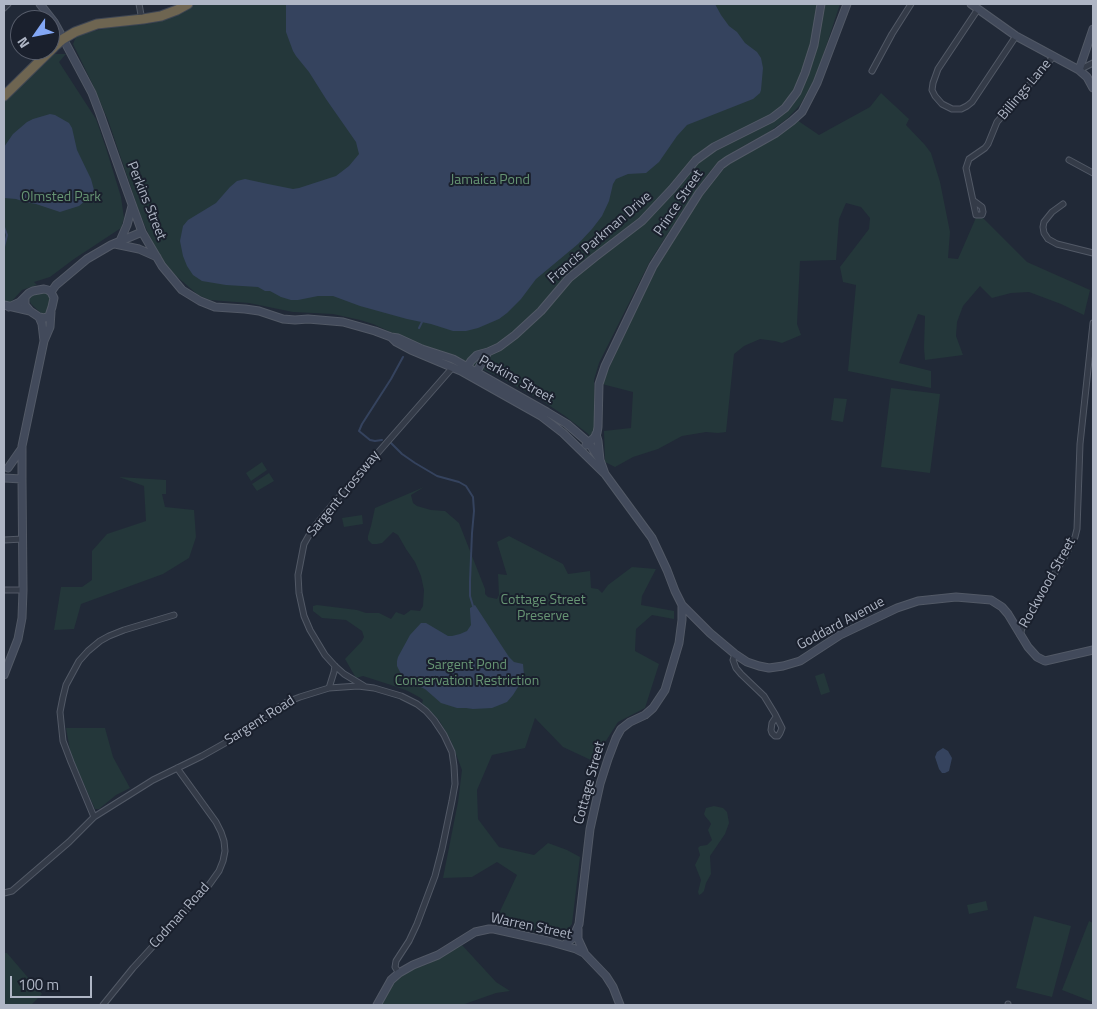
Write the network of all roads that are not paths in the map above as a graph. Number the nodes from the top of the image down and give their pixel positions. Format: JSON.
{"nodes":[{"id":1,"x":8,"y":4,"type":"edge"},
{"id":2,"x":40,"y":4,"type":"edge"},
{"id":3,"x":139,"y":4,"type":"edge"},
{"id":4,"x":188,"y":4,"type":"edge"},
{"id":5,"x":821,"y":4,"type":"edge"},
{"id":6,"x":847,"y":4,"type":"edge"},
{"id":7,"x":911,"y":4,"type":"edge"},
{"id":8,"x":971,"y":4,"type":"edge"},
{"id":9,"x":4,"y":8,"type":"edge"},
{"id":10,"x":978,"y":9,"type":"junction"},
{"id":11,"x":142,"y":20,"type":"junction"},
{"id":12,"x":1093,"y":29,"type":"edge"},
{"id":13,"x":1016,"y":36,"type":"junction"},
{"id":14,"x":63,"y":39,"type":"junction"},
{"id":15,"x":1054,"y":56,"type":"junction"},
{"id":16,"x":1093,"y":63,"type":"edge"},
{"id":17,"x":1080,"y":70,"type":"junction"},
{"id":18,"x":872,"y":71,"type":"dead end"},
{"id":19,"x":1093,"y":88,"type":"edge"},
{"id":20,"x":4,"y":96,"type":"edge"},
{"id":21,"x":1069,"y":160,"type":"dead end"},
{"id":22,"x":1093,"y":174,"type":"edge"},
{"id":23,"x":974,"y":201,"type":"dead end"},
{"id":24,"x":1063,"y":204,"type":"dead end"},
{"id":25,"x":132,"y":206,"type":"junction"},
{"id":26,"x":142,"y":232,"type":"junction"},
{"id":27,"x":118,"y":242,"type":"junction"},
{"id":28,"x":1093,"y":254,"type":"edge"},
{"id":29,"x":157,"y":258,"type":"junction"},
{"id":30,"x":51,"y":292,"type":"junction"},
{"id":31,"x":25,"y":298,"type":"junction"},
{"id":32,"x":6,"y":306,"type":"edge"},
{"id":33,"x":30,"y":311,"type":"junction"},
{"id":34,"x":51,"y":312,"type":"junction"},
{"id":35,"x":39,"y":317,"type":"junction"},
{"id":36,"x":1093,"y":323,"type":"edge"},
{"id":37,"x":391,"y":337,"type":"junction"},
{"id":38,"x":44,"y":341,"type":"junction"},
{"id":39,"x":488,"y":352,"type":"junction"},
{"id":40,"x":453,"y":367,"type":"junction"},
{"id":41,"x":465,"y":370,"type":"junction"},
{"id":42,"x":474,"y":375,"type":"junction"},
{"id":43,"x":596,"y":434,"type":"junction"},
{"id":44,"x":589,"y":443,"type":"junction"},
{"id":45,"x":22,"y":448,"type":"junction"},
{"id":46,"x":580,"y":449,"type":"junction"},
{"id":47,"x":600,"y":460,"type":"junction"},
{"id":48,"x":22,"y":467,"type":"junction"},
{"id":49,"x":6,"y":469,"type":"edge"},
{"id":50,"x":605,"y":474,"type":"junction"},
{"id":51,"x":4,"y":478,"type":"edge"},
{"id":52,"x":22,"y":479,"type":"junction"},
{"id":53,"x":629,"y":507,"type":"joint"},
{"id":54,"x":23,"y":539,"type":"junction"},
{"id":55,"x":4,"y":540,"type":"edge"},
{"id":56,"x":4,"y":590,"type":"edge"},
{"id":57,"x":23,"y":590,"type":"junction"},
{"id":58,"x":682,"y":605,"type":"junction"},
{"id":59,"x":174,"y":615,"type":"dead end"},
{"id":60,"x":1020,"y":635,"type":"junction"},
{"id":61,"x":1093,"y":650,"type":"edge"},
{"id":62,"x":735,"y":654,"type":"junction"},
{"id":63,"x":334,"y":666,"type":"junction"},
{"id":64,"x":4,"y":675,"type":"edge"},
{"id":65,"x":364,"y":686,"type":"junction"},
{"id":66,"x":329,"y":688,"type":"junction"},
{"id":67,"x":776,"y":717,"type":"dead end"},
{"id":68,"x":177,"y":768,"type":"junction"},
{"id":69,"x":94,"y":817,"type":"junction"},
{"id":70,"x":4,"y":894,"type":"edge"},
{"id":71,"x":579,"y":924,"type":"junction"},
{"id":72,"x":564,"y":945,"type":"junction"},
{"id":73,"x":584,"y":953,"type":"junction"},
{"id":74,"x":399,"y":973,"type":"junction"},
{"id":75,"x":103,"y":1005,"type":"edge"},
{"id":76,"x":377,"y":1005,"type":"edge"},
{"id":77,"x":620,"y":1005,"type":"edge"}],
"edges":[{"from":1,"to":9,"type":"street"},
{"from":2,"to":14,"type":"main road","name":"Perkins Street"},
{"from":3,"to":11,"type":"street"},
{"from":4,"to":11,"type":"highway"},
{"from":5,"to":39,"type":"main road","name":"Francis Parkman Drive"},
{"from":6,"to":43,"type":"main road","name":"Prince Street"},
{"from":7,"to":18,"type":"street"},
{"from":8,"to":10,"type":"main road"},
{"from":10,"to":13,"type":"main road"},
{"from":10,"to":13,"type":"street"},
{"from":11,"to":14,"type":"highway"},
{"from":12,"to":17,"type":"main road"},
{"from":13,"to":15,"type":"main road"},
{"from":14,"to":20,"type":"highway"},
{"from":14,"to":25,"type":"main road","name":"Perkins Street"},
{"from":15,"to":17,"type":"main road"},
{"from":15,"to":23,"type":"street","name":"Billings Lane"},
{"from":16,"to":17,"type":"street"},
{"from":17,"to":19,"type":"main road"},
{"from":21,"to":22,"type":"street"},
{"from":24,"to":28,"type":"street"},
{"from":25,"to":26,"type":"main road","name":"Perkins Street"},
{"from":25,"to":27,"type":"main road"},
{"from":26,"to":27,"type":"main road"},
{"from":26,"to":29,"type":"main road","name":"Perkins Street"},
{"from":27,"to":29,"type":"main road"},
{"from":27,"to":30,"type":"main road"},
{"from":29,"to":37,"type":"main road","name":"Perkins Street"},
{"from":30,"to":31,"type":"main road"},
{"from":30,"to":34,"type":"main road"},
{"from":31,"to":32,"type":"main road"},
{"from":31,"to":33,"type":"main road"},
{"from":32,"to":33,"type":"main road"},
{"from":33,"to":35,"type":"main road"},
{"from":34,"to":35,"type":"main road"},
{"from":34,"to":38,"type":"main road"},
{"from":35,"to":38,"type":"main road"},
{"from":36,"to":60,"type":"street","name":"Rockwood Street"},
{"from":37,"to":40,"type":"main road","name":"Perkins Street"},
{"from":37,"to":41,"type":"main road","name":"Perkins Street"},
{"from":38,"to":45,"type":"main road"},
{"from":39,"to":41,"type":"main road","name":"Francis Parkman Drive"},
{"from":39,"to":42,"type":"main road","name":"Francis Parkman Drive"},
{"from":40,"to":41,"type":"main road","name":"Perkins Street"},
{"from":40,"to":63,"type":"street","name":"Sargent Crossway"},
{"from":41,"to":42,"type":"main road","name":"Perkins Street"},
{"from":42,"to":44,"type":"main road","name":"Perkins Street"},
{"from":42,"to":46,"type":"main road","name":"Perkins Street"},
{"from":43,"to":44,"type":"main road"},
{"from":43,"to":47,"type":"main road","name":"Prince Street"},
{"from":44,"to":46,"type":"main road"},
{"from":44,"to":47,"type":"main road","name":"Perkins Street"},
{"from":45,"to":48,"type":"main road"},
{"from":45,"to":49,"type":"main road"},
{"from":46,"to":50,"type":"main road","name":"Perkins Street"},
{"from":47,"to":50,"type":"main road","name":"Perkins Street"},
{"from":48,"to":49,"type":"main road"},
{"from":48,"to":52,"type":"main road"},
{"from":50,"to":53,"type":"main road","name":"Perkins Street"},
{"from":51,"to":52,"type":"main road"},
{"from":52,"to":54,"type":"main road"},
{"from":53,"to":58,"type":"main road","name":"Cottage Street"},
{"from":54,"to":55,"type":"street"},
{"from":54,"to":57,"type":"main road"},
{"from":56,"to":57,"type":"street"},
{"from":57,"to":64,"type":"main road"},
{"from":58,"to":62,"type":"main road","name":"Goddard Avenue"},
{"from":58,"to":71,"type":"main road","name":"Cottage Street"},
{"from":59,"to":69,"type":"street"},
{"from":60,"to":61,"type":"main road","name":"Goddard Avenue"},
{"from":60,"to":62,"type":"main road","name":"Goddard Avenue"},
{"from":62,"to":67,"type":"street"},
{"from":63,"to":65,"type":"street","name":"Sargent Crossway"},
{"from":63,"to":66,"type":"street"},
{"from":65,"to":66,"type":"street","name":"Sargent Road"},
{"from":65,"to":74,"type":"street","name":"Sargent Road"},
{"from":66,"to":68,"type":"street","name":"Sargent Road"},
{"from":68,"to":69,"type":"street","name":"Sargent Road"},
{"from":68,"to":75,"type":"street","name":"Codman Road"},
{"from":69,"to":70,"type":"street","name":"Sargent Road"},
{"from":71,"to":72,"type":"main road","name":"Cottage Street"},
{"from":71,"to":73,"type":"main road","name":"Cottage Street"},
{"from":72,"to":73,"type":"main road","name":"Warren Street"},
{"from":72,"to":74,"type":"main road","name":"Warren Street"},
{"from":73,"to":77,"type":"main road","name":"Warren Street"},
{"from":74,"to":76,"type":"main road","name":"Warren Street"}]}
